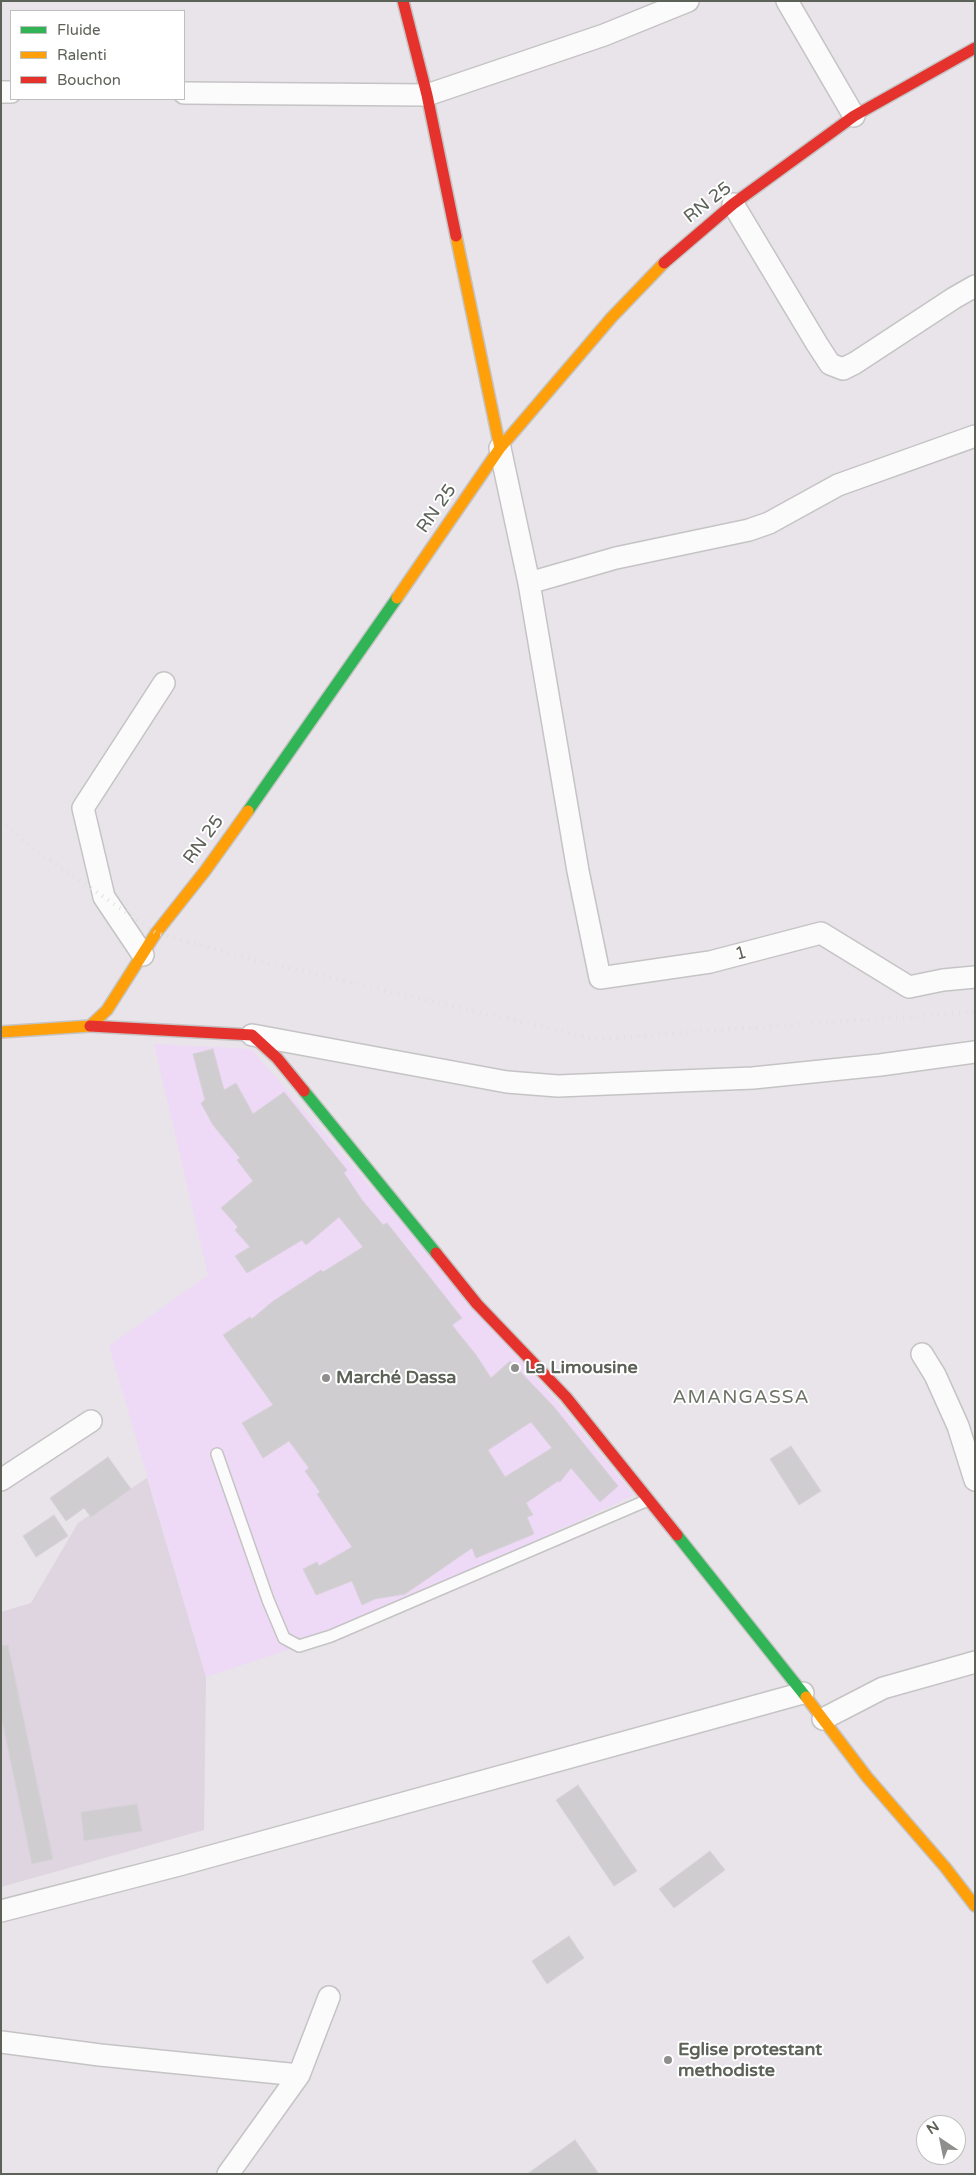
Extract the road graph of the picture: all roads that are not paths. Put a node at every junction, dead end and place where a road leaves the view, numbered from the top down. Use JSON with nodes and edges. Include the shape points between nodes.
{"nodes":[{"id":1,"x":403,"y":1,"type":"edge"},
{"id":2,"x":688,"y":1,"type":"edge"},
{"id":3,"x":787,"y":1,"type":"edge"},
{"id":4,"x":975,"y":48,"type":"edge"},
{"id":5,"x":185,"y":93,"type":"edge"},
{"id":6,"x":426,"y":95,"type":"junction"},
{"id":7,"x":854,"y":116,"type":"junction"},
{"id":8,"x":732,"y":204,"type":"junction"},
{"id":9,"x":975,"y":286,"type":"edge"},
{"id":10,"x":975,"y":436,"type":"edge"},
{"id":11,"x":500,"y":448,"type":"junction"},
{"id":12,"x":529,"y":583,"type":"junction"},
{"id":13,"x":164,"y":684,"type":"dead end"},
{"id":14,"x":143,"y":954,"type":"junction"},
{"id":15,"x":975,"y":977,"type":"edge"},
{"id":16,"x":90,"y":1026,"type":"junction"},
{"id":17,"x":1,"y":1032,"type":"edge"},
{"id":18,"x":252,"y":1036,"type":"junction"},
{"id":19,"x":975,"y":1052,"type":"edge"},
{"id":20,"x":922,"y":1354,"type":"dead end"},
{"id":21,"x":91,"y":1421,"type":"dead end"},
{"id":22,"x":217,"y":1454,"type":"dead end"},
{"id":23,"x":1,"y":1480,"type":"edge"},
{"id":24,"x":975,"y":1480,"type":"edge"},
{"id":25,"x":649,"y":1500,"type":"junction"},
{"id":26,"x":975,"y":1662,"type":"edge"},
{"id":27,"x":803,"y":1693,"type":"junction"},
{"id":28,"x":823,"y":1719,"type":"junction"},
{"id":29,"x":975,"y":1906,"type":"edge"},
{"id":30,"x":1,"y":1911,"type":"edge"},
{"id":31,"x":329,"y":1997,"type":"dead end"},
{"id":32,"x":1,"y":2042,"type":"edge"},
{"id":33,"x":299,"y":2075,"type":"junction"},
{"id":34,"x":228,"y":2174,"type":"edge"}],
"edges":[{"from":1,"to":6,"type":"main road"},
{"from":2,"to":6,"type":"street","via":[[604,36]]},
{"from":3,"to":7,"type":"street"},
{"from":4,"to":7,"type":"main road","name":"RN 25","number":"RN 25"},
{"from":5,"to":6,"type":"street"},
{"from":6,"to":11,"type":"main road"},
{"from":7,"to":8,"type":"main road","name":"RN 25","number":"RN 25"},
{"from":8,"to":9,"type":"street","via":[[830,364],[843,369]]},
{"from":8,"to":11,"type":"main road","name":"RN 25","number":"RN 25","via":[[651,275]]},
{"from":10,"to":12,"type":"street","via":[[838,485],[769,523],[749,530],[616,558]]},
{"from":11,"to":12,"type":"street"},
{"from":11,"to":14,"type":"main road","name":"RN 25","number":"RN 25","via":[[205,871]]},
{"from":12,"to":15,"type":"street","name":"1","via":[[578,871],[600,978],[710,962],[821,933],[910,987]]},
{"from":13,"to":14,"type":"street","via":[[83,808],[104,897]]},
{"from":14,"to":16,"type":"main road","name":"RN 25","number":"RN 25","via":[[107,1010]]},
{"from":16,"to":17,"type":"main road"},
{"from":16,"to":18,"type":"main road"},
{"from":18,"to":19,"type":"street","via":[[507,1082],[558,1086],[753,1078]]},
{"from":18,"to":25,"type":"main road","via":[[276,1058],[477,1304],[566,1397]]},
{"from":20,"to":24,"type":"street","via":[[950,1409]]},
{"from":21,"to":23,"type":"street"},
{"from":22,"to":25,"type":"lane","via":[[284,1638],[298,1646],[331,1636]]},
{"from":25,"to":27,"type":"main road"},
{"from":26,"to":28,"type":"street","via":[[884,1688]]},
{"from":27,"to":28,"type":"main road"},
{"from":27,"to":30,"type":"street"},
{"from":28,"to":29,"type":"main road"},
{"from":31,"to":33,"type":"street"},
{"from":32,"to":33,"type":"street"},
{"from":33,"to":34,"type":"street"}]}
